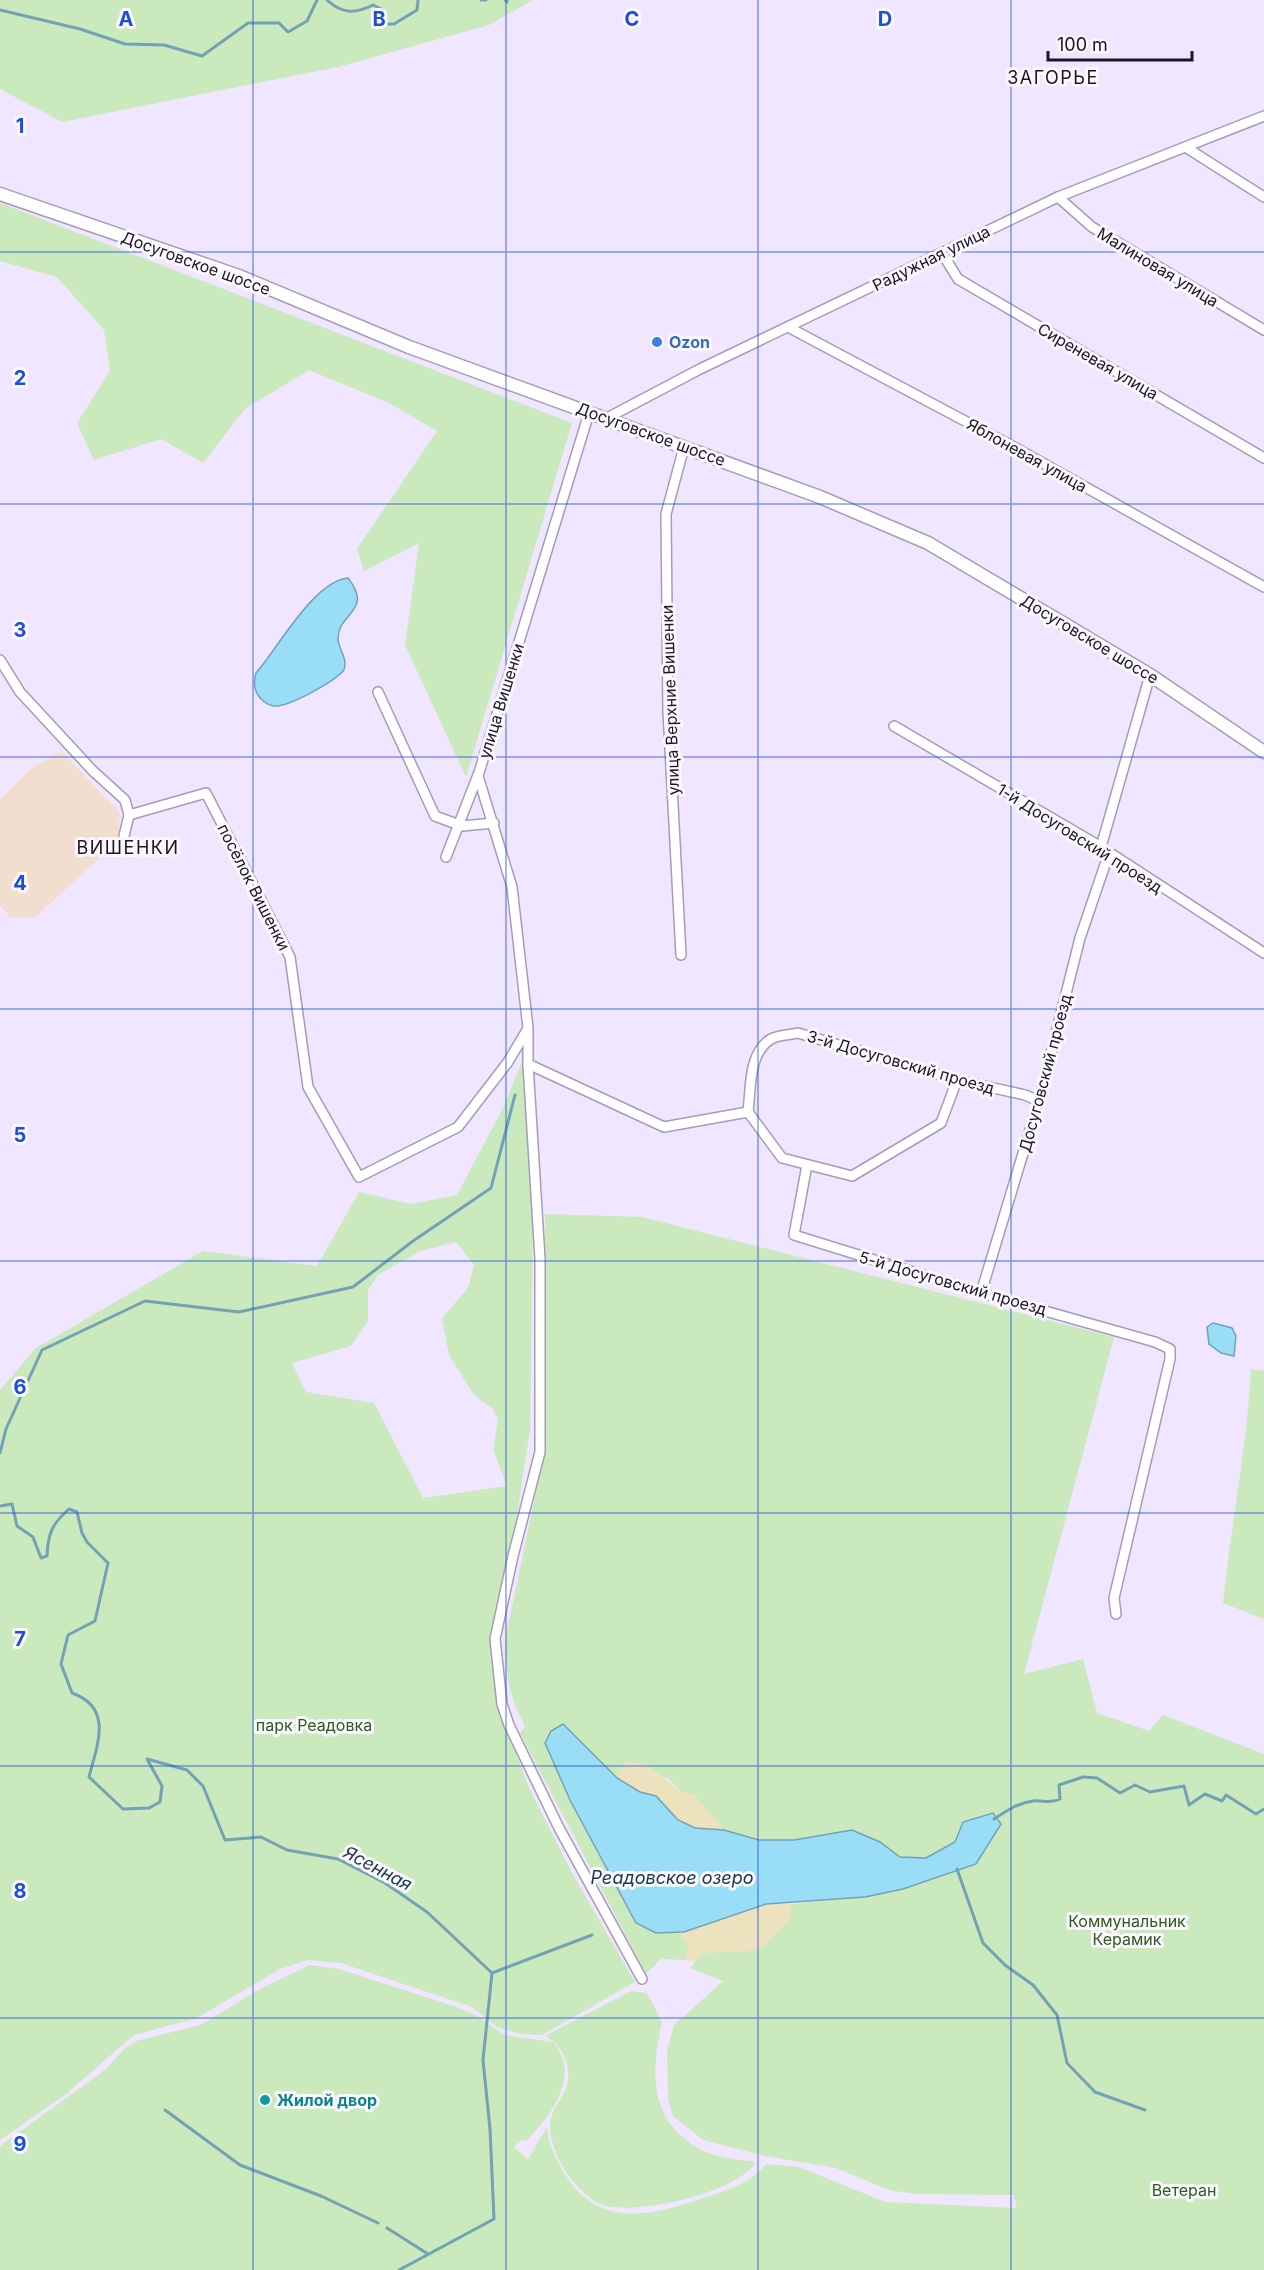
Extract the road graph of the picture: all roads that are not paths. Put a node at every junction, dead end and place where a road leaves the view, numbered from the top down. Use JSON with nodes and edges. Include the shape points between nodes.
{"nodes":[{"id":1,"x":1264,"y":116,"type":"edge"},
{"id":2,"x":1187,"y":148,"type":"junction"},
{"id":3,"x":0,"y":194,"type":"edge"},
{"id":4,"x":1058,"y":197,"type":"junction"},
{"id":5,"x":1264,"y":197,"type":"edge"},
{"id":6,"x":942,"y":253,"type":"junction"},
{"id":7,"x":788,"y":327,"type":"junction"},
{"id":8,"x":1264,"y":330,"type":"edge"},
{"id":9,"x":589,"y":413,"type":"junction"},
{"id":10,"x":607,"y":418,"type":"junction"},
{"id":11,"x":684,"y":447,"type":"junction"},
{"id":12,"x":1264,"y":458,"type":"edge"},
{"id":13,"x":1264,"y":587,"type":"edge"},
{"id":14,"x":0,"y":660,"type":"edge"},
{"id":15,"x":1150,"y":675,"type":"junction"},
{"id":16,"x":378,"y":692,"type":"dead end"},
{"id":17,"x":894,"y":726,"type":"dead end"},
{"id":18,"x":1264,"y":752,"type":"edge"},
{"id":19,"x":478,"y":775,"type":"junction"},
{"id":20,"x":129,"y":815,"type":"junction"},
{"id":21,"x":494,"y":823,"type":"junction"},
{"id":22,"x":459,"y":825,"type":"junction"},
{"id":23,"x":124,"y":836,"type":"dead end"},
{"id":24,"x":1101,"y":847,"type":"junction"},
{"id":25,"x":1109,"y":853,"type":"junction"},
{"id":26,"x":446,"y":857,"type":"dead end"},
{"id":27,"x":1264,"y":953,"type":"edge"},
{"id":28,"x":681,"y":955,"type":"dead end"},
{"id":29,"x":528,"y":1028,"type":"junction"},
{"id":30,"x":528,"y":1064,"type":"junction"},
{"id":31,"x":957,"y":1080,"type":"junction"},
{"id":32,"x":1039,"y":1101,"type":"junction"},
{"id":33,"x":748,"y":1112,"type":"junction"},
{"id":34,"x":807,"y":1164,"type":"junction"},
{"id":35,"x":981,"y":1293,"type":"junction"},
{"id":36,"x":1116,"y":1614,"type":"dead end"},
{"id":37,"x":642,"y":1979,"type":"dead end"}],
"edges":[{"from":1,"to":2,"type":"street","name":"Радужная улица"},
{"from":2,"to":4,"type":"street","name":"Радужная улица"},
{"from":2,"to":5,"type":"street"},
{"from":3,"to":9,"type":"main road","name":"Досуговское шоссе","via":[[239,276],[409,347]]},
{"from":4,"to":6,"type":"street","name":"Радужная улица"},
{"from":4,"to":8,"type":"street","name":"Малиновая улица","via":[[1092,227]]},
{"from":6,"to":7,"type":"street","name":"Радужная улица"},
{"from":6,"to":12,"type":"street","name":"Сиреневая улица","via":[[958,279]]},
{"from":7,"to":10,"type":"street","name":"Радужная улица"},
{"from":7,"to":13,"type":"street","name":"Яблоневая улица"},
{"from":9,"to":10,"type":"main road","name":"Досуговское шоссе"},
{"from":9,"to":19,"type":"street","name":"улица Вишенки"},
{"from":10,"to":11,"type":"main road","name":"Досуговское шоссе"},
{"from":11,"to":15,"type":"main road","name":"Досуговское шоссе","via":[[820,497],[928,543]]},
{"from":11,"to":28,"type":"street","name":"улица Верхние Вишенки","via":[[666,514],[668,711]]},
{"from":14,"to":20,"type":"street","via":[[20,692],[125,800]]},
{"from":15,"to":18,"type":"main road","name":"Досуговское шоссе"},
{"from":15,"to":24,"type":"street"},
{"from":16,"to":22,"type":"street","via":[[435,816]]},
{"from":17,"to":24,"type":"street","name":"1-й Досуговский проезд"},
{"from":19,"to":21,"type":"street","name":"улица Вишенки"},
{"from":19,"to":22,"type":"street"},
{"from":20,"to":23,"type":"street"},
{"from":20,"to":29,"type":"street","name":"посёлок Вишенки","via":[[206,793],[290,957],[308,1087],[359,1177],[458,1127],[508,1062]]},
{"from":21,"to":22,"type":"street"},
{"from":21,"to":29,"type":"street","name":"улица Вишенки","via":[[512,887]]},
{"from":22,"to":26,"type":"street"},
{"from":24,"to":25,"type":"street","name":"1-й Досуговский проезд"},
{"from":25,"to":27,"type":"street","name":"1-й Досуговский проезд"},
{"from":25,"to":32,"type":"street","name":"Досуговский проезд","via":[[1080,938]]},
{"from":29,"to":30,"type":"street","name":"улица Вишенки"},
{"from":30,"to":33,"type":"street","via":[[663,1127]]},
{"from":30,"to":37,"type":"street","name":"улица Вишенки","via":[[540,1259],[540,1452],[495,1639],[502,1704],[559,1828]]},
{"from":31,"to":32,"type":"street","name":"3-й Досуговский проезд"},
{"from":31,"to":33,"type":"street","name":"3-й Досуговский проезд","via":[[798,1033],[772,1038],[759,1049]]},
{"from":31,"to":34,"type":"street","via":[[941,1123],[852,1176]]},
{"from":32,"to":35,"type":"street","name":"Досуговский проезд"},
{"from":33,"to":34,"type":"street","via":[[782,1158]]},
{"from":34,"to":35,"type":"street","name":"5-й Досуговский проезд","via":[[794,1235]]},
{"from":35,"to":36,"type":"street","name":"5-й Досуговский проезд","via":[[1170,1349],[1114,1598]]}]}
